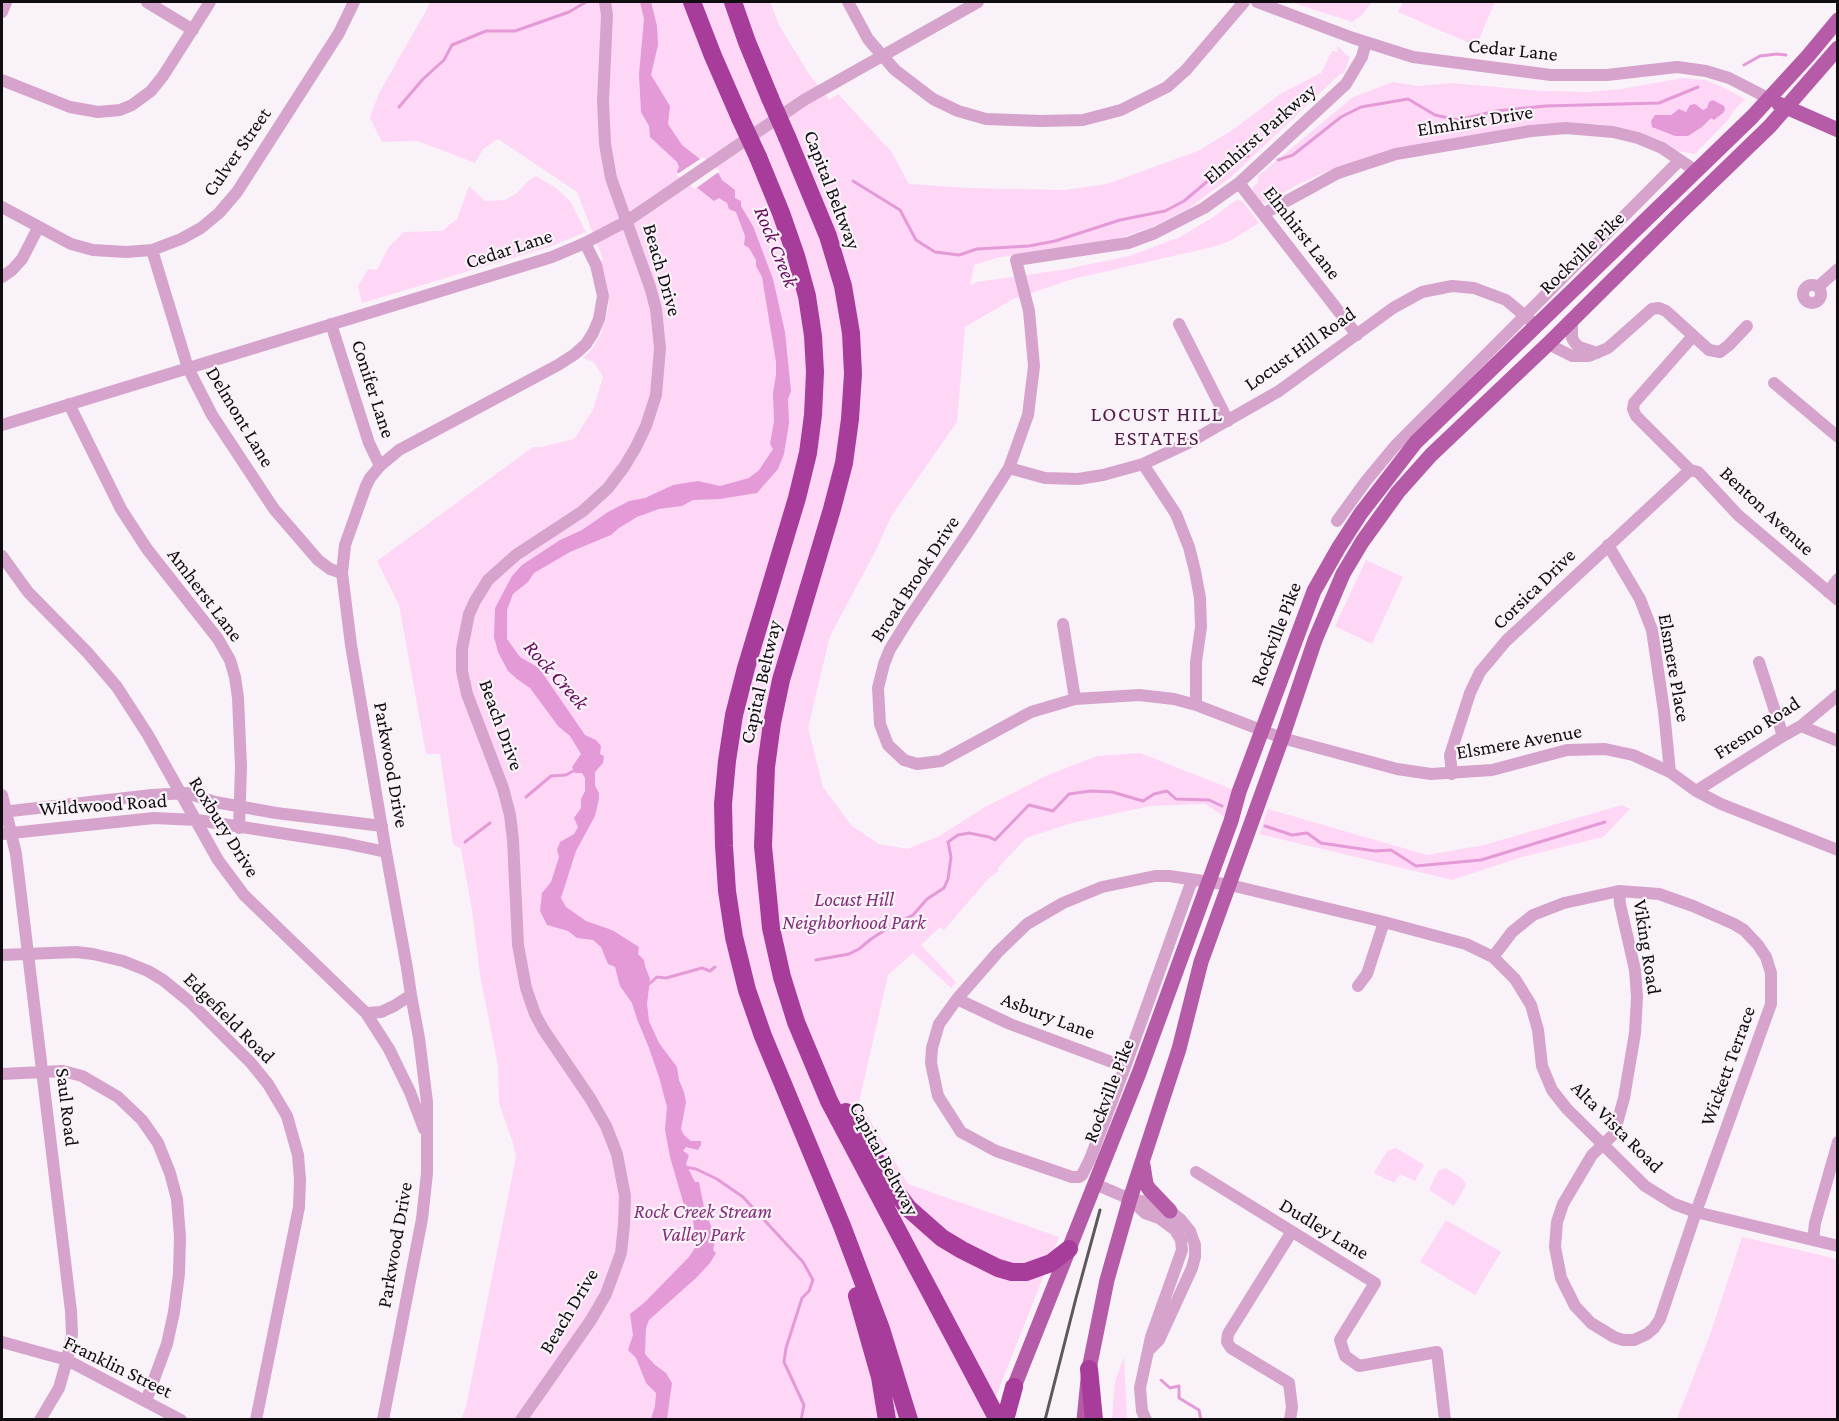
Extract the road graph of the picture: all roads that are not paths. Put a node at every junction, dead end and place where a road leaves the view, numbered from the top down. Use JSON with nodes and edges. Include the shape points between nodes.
{"nodes":[{"id":1,"x":6,"y":2,"type":"edge"},
{"id":2,"x":147,"y":2,"type":"edge"},
{"id":3,"x":210,"y":2,"type":"edge"},
{"id":4,"x":354,"y":2,"type":"edge"},
{"id":5,"x":605,"y":2,"type":"edge"},
{"id":6,"x":692,"y":2,"type":"edge"},
{"id":7,"x":733,"y":2,"type":"edge"},
{"id":8,"x":848,"y":2,"type":"edge"},
{"id":9,"x":978,"y":2,"type":"edge"},
{"id":10,"x":1244,"y":2,"type":"edge"},
{"id":11,"x":1257,"y":2,"type":"edge"},
{"id":12,"x":2,"y":12,"type":"edge"},
{"id":13,"x":1838,"y":20,"type":"edge"},
{"id":14,"x":192,"y":30,"type":"junction"},
{"id":15,"x":1366,"y":42,"type":"junction"},
{"id":16,"x":1838,"y":48,"type":"edge"},
{"id":17,"x":882,"y":55,"type":"junction"},
{"id":18,"x":2,"y":80,"type":"edge"},
{"id":19,"x":1768,"y":98,"type":"junction"},
{"id":20,"x":1787,"y":107,"type":"junction"},
{"id":21,"x":1838,"y":130,"type":"edge"},
{"id":22,"x":1679,"y":161,"type":"junction"},
{"id":23,"x":1696,"y":171,"type":"junction"},
{"id":24,"x":1239,"y":183,"type":"junction"},
{"id":25,"x":2,"y":207,"type":"edge"},
{"id":26,"x":1263,"y":214,"type":"junction"},
{"id":27,"x":627,"y":221,"type":"junction"},
{"id":28,"x":38,"y":228,"type":"junction"},
{"id":29,"x":585,"y":243,"type":"junction"},
{"id":30,"x":152,"y":250,"type":"junction"},
{"id":31,"x":1016,"y":260,"type":"joint"},
{"id":32,"x":1838,"y":269,"type":"edge"},
{"id":33,"x":2,"y":277,"type":"edge"},
{"id":34,"x":1818,"y":287,"type":"dead end"},
{"id":35,"x":1525,"y":315,"type":"junction"},
{"id":36,"x":1572,"y":320,"type":"junction"},
{"id":37,"x":331,"y":324,"type":"junction"},
{"id":38,"x":1179,"y":324,"type":"dead end"},
{"id":39,"x":1537,"y":326,"type":"junction"},
{"id":40,"x":1747,"y":326,"type":"dead end"},
{"id":41,"x":1357,"y":335,"type":"junction"},
{"id":42,"x":1693,"y":336,"type":"junction"},
{"id":43,"x":1548,"y":344,"type":"junction"},
{"id":44,"x":1597,"y":353,"type":"junction"},
{"id":45,"x":188,"y":368,"type":"junction"},
{"id":46,"x":1508,"y":382,"type":"junction"},
{"id":47,"x":1774,"y":383,"type":"dead end"},
{"id":48,"x":69,"y":404,"type":"junction"},
{"id":49,"x":1228,"y":421,"type":"junction"},
{"id":50,"x":2,"y":425,"type":"edge"},
{"id":51,"x":1838,"y":438,"type":"edge"},
{"id":52,"x":1143,"y":464,"type":"junction"},
{"id":53,"x":380,"y":466,"type":"junction"},
{"id":54,"x":1010,"y":468,"type":"junction"},
{"id":55,"x":1694,"y":471,"type":"junction"},
{"id":56,"x":1337,"y":521,"type":"dead end"},
{"id":57,"x":1608,"y":545,"type":"junction"},
{"id":58,"x":3,"y":563,"type":"edge"},
{"id":59,"x":342,"y":573,"type":"junction"},
{"id":60,"x":1838,"y":579,"type":"edge"},
{"id":61,"x":1833,"y":596,"type":"edge"},
{"id":62,"x":1063,"y":624,"type":"dead end"},
{"id":63,"x":1759,"y":662,"type":"dead end"},
{"id":64,"x":1838,"y":695,"type":"edge"},
{"id":65,"x":1075,"y":699,"type":"junction"},
{"id":66,"x":1196,"y":705,"type":"junction"},
{"id":67,"x":1801,"y":726,"type":"junction"},
{"id":68,"x":1262,"y":731,"type":"junction"},
{"id":69,"x":1783,"y":736,"type":"junction"},
{"id":70,"x":1282,"y":738,"type":"junction"},
{"id":71,"x":1838,"y":741,"type":"edge"},
{"id":72,"x":1670,"y":772,"type":"junction"},
{"id":73,"x":1452,"y":774,"type":"junction"},
{"id":74,"x":1696,"y":791,"type":"junction"},
{"id":75,"x":179,"y":792,"type":"junction"},
{"id":76,"x":2,"y":795,"type":"edge"},
{"id":77,"x":240,"y":806,"type":"junction"},
{"id":78,"x":4,"y":811,"type":"edge"},
{"id":79,"x":197,"y":820,"type":"junction"},
{"id":80,"x":382,"y":826,"type":"junction"},
{"id":81,"x":239,"y":828,"type":"junction"},
{"id":82,"x":7,"y":833,"type":"edge"},
{"id":83,"x":1838,"y":850,"type":"edge"},
{"id":84,"x":386,"y":852,"type":"junction"},
{"id":85,"x":1192,"y":880,"type":"junction"},
{"id":86,"x":1208,"y":883,"type":"junction"},
{"id":87,"x":1230,"y":885,"type":"junction"},
{"id":88,"x":1619,"y":891,"type":"junction"},
{"id":89,"x":1384,"y":922,"type":"junction"},
{"id":90,"x":2,"y":955,"type":"edge"},
{"id":91,"x":29,"y":955,"type":"junction"},
{"id":92,"x":1493,"y":957,"type":"junction"},
{"id":93,"x":782,"y":977,"type":"junction"},
{"id":94,"x":1358,"y":986,"type":"dead end"},
{"id":95,"x":411,"y":995,"type":"junction"},
{"id":96,"x":957,"y":999,"type":"junction"},
{"id":97,"x":366,"y":1013,"type":"junction"},
{"id":98,"x":1125,"y":1067,"type":"junction"},
{"id":99,"x":43,"y":1071,"type":"junction"},
{"id":100,"x":2,"y":1074,"type":"edge"},
{"id":101,"x":797,"y":1118,"type":"junction"},
{"id":102,"x":426,"y":1137,"type":"junction"},
{"id":103,"x":1838,"y":1142,"type":"edge"},
{"id":104,"x":1602,"y":1145,"type":"junction"},
{"id":105,"x":1143,"y":1162,"type":"junction"},
{"id":106,"x":1196,"y":1172,"type":"dead end"},
{"id":107,"x":1089,"y":1180,"type":"junction"},
{"id":108,"x":1130,"y":1199,"type":"junction"},
{"id":109,"x":1170,"y":1211,"type":"junction"},
{"id":110,"x":1696,"y":1212,"type":"junction"},
{"id":111,"x":1291,"y":1233,"type":"junction"},
{"id":112,"x":1813,"y":1240,"type":"junction"},
{"id":113,"x":1838,"y":1246,"type":"edge"},
{"id":114,"x":1069,"y":1249,"type":"junction"},
{"id":115,"x":945,"y":1321,"type":"junction"},
{"id":116,"x":2,"y":1342,"type":"edge"},
{"id":117,"x":1150,"y":1349,"type":"junction"},
{"id":118,"x":67,"y":1360,"type":"junction"},
{"id":119,"x":1089,"y":1369,"type":"junction"},
{"id":120,"x":1014,"y":1387,"type":"joint"},
{"id":121,"x":146,"y":1401,"type":"junction"},
{"id":122,"x":40,"y":1419,"type":"edge"},
{"id":123,"x":181,"y":1419,"type":"edge"},
{"id":124,"x":256,"y":1419,"type":"edge"},
{"id":125,"x":383,"y":1419,"type":"edge"},
{"id":126,"x":521,"y":1419,"type":"edge"},
{"id":127,"x":887,"y":1419,"type":"edge"},
{"id":128,"x":909,"y":1419,"type":"edge"},
{"id":129,"x":984,"y":1419,"type":"edge"},
{"id":130,"x":1001,"y":1419,"type":"edge"},
{"id":131,"x":1084,"y":1419,"type":"edge"},
{"id":132,"x":1094,"y":1419,"type":"edge"},
{"id":133,"x":1146,"y":1419,"type":"edge"},
{"id":134,"x":1290,"y":1419,"type":"edge"},
{"id":135,"x":1445,"y":1419,"type":"edge"}],
"edges":[{"from":1,"to":12,"type":"street"},
{"from":2,"to":14,"type":"street"},
{"from":3,"to":14,"type":"street"},
{"from":4,"to":30,"type":"street","name":"Culver Street","via":[[339,33],[237,192],[201,228]]},
{"from":5,"to":27,"type":"street","name":"Beach Drive","via":[[605,144],[611,178]]},
{"from":6,"to":101,"type":"highway","name":"Capital Beltway","bridge":true,"via":[[792,245],[807,296],[813,336],[815,372],[808,453],[734,715],[723,804],[727,891],[734,937],[763,1036]]},
{"from":7,"to":93,"type":"highway","name":"Capital Beltway","bridge":true,"via":[[825,226],[843,286],[851,333],[853,374],[844,463],[781,680],[766,767],[766,890]]},
{"from":8,"to":17,"type":"street","via":[[868,39]]},
{"from":9,"to":17,"type":"street","name":"Cedar Lane"},
{"from":10,"to":17,"type":"street","via":[[1167,87],[1121,110],[1083,120],[986,119],[958,111],[933,99]]},
{"from":11,"to":15,"type":"street","name":"Cedar Lane"},
{"from":13,"to":19,"type":"main road","name":"Rockville Pike"},
{"from":14,"to":18,"type":"street","via":[[151,91],[120,110],[98,112],[70,107]]},
{"from":15,"to":19,"type":"street","name":"Cedar Lane","via":[[1413,57],[1551,75],[1607,75],[1677,67],[1706,70]]},
{"from":15,"to":24,"type":"street","name":"Elmhirst Parkway","via":[[1346,84]]},
{"from":16,"to":20,"type":"main road","name":"Rockville Pike"},
{"from":17,"to":27,"type":"street","name":"Cedar Lane","via":[[804,100]]},
{"from":19,"to":20,"type":"main road"},
{"from":19,"to":23,"type":"main road","name":"Rockville Pike"},
{"from":20,"to":21,"type":"main road"},
{"from":20,"to":36,"type":"main road","name":"Rockville Pike"},
{"from":22,"to":23,"type":"street","name":"Elmhirst Drive"},
{"from":22,"to":26,"type":"street","name":"Elmhirst Drive","via":[[1662,148],[1614,132],[1566,128],[1531,131],[1396,153],[1338,173]]},
{"from":22,"to":35,"type":"street","name":"Rockville Pike"},
{"from":23,"to":39,"type":"main road","name":"Rockville Pike"},
{"from":24,"to":26,"type":"street","name":"Elmhirst Lane"},
{"from":24,"to":31,"type":"street","name":"Elmhirst Parkway","via":[[1204,208],[1128,243]]},
{"from":25,"to":28,"type":"street","name":"Culver Street"},
{"from":26,"to":41,"type":"street","name":"Elmhirst Lane"},
{"from":27,"to":29,"type":"street","name":"Cedar Lane"},
{"from":27,"to":126,"type":"street","name":"Beach Drive","via":[[650,287],[659,335],[658,383],[646,426],[624,468],[608,488],[575,517],[506,562],[488,580],[469,614],[462,649],[467,693],[510,815],[518,945],[526,987],[543,1029],[606,1126],[617,1154],[625,1196],[621,1253],[606,1294]]},
{"from":28,"to":30,"type":"street","name":"Culver Street","via":[[93,250]]},
{"from":28,"to":33,"type":"street","via":[[22,259]]},
{"from":29,"to":37,"type":"street","name":"Cedar Lane","via":[[552,257]]},
{"from":29,"to":53,"type":"street","name":"Parkwood Drive","via":[[596,265],[603,296],[599,319],[586,344],[558,365],[399,450]]},
{"from":30,"to":45,"type":"street","name":"Delmont Lane"},
{"from":31,"to":54,"type":"street","name":"Broad Brook Drive","via":[[1029,311],[1034,366],[1028,415]]},
{"from":32,"to":34,"type":"street"},
{"from":35,"to":39,"type":"street","name":"Locust Hill Road"},
{"from":35,"to":41,"type":"street","name":"Locust Hill Road","via":[[1506,300],[1474,288],[1452,286],[1422,292]]},
{"from":35,"to":56,"type":"street","name":"Rockville Pike","via":[[1395,446]]},
{"from":36,"to":39,"type":"main road"},
{"from":36,"to":43,"type":"main road","name":"Rockville Pike"},
{"from":36,"to":44,"type":"street","via":[[1575,343]]},
{"from":37,"to":45,"type":"street","name":"Cedar Lane"},
{"from":37,"to":53,"type":"street","name":"Conifer Lane"},
{"from":38,"to":49,"type":"street"},
{"from":39,"to":46,"type":"main road","via":[[1536,343],[1513,368]]},
{"from":39,"to":68,"type":"main road","name":"Rockville Pike","via":[[1416,442],[1361,513],[1314,591]]},
{"from":40,"to":42,"type":"street","via":[[1720,352],[1709,350]]},
{"from":41,"to":49,"type":"street","name":"Locust Hill Road","via":[[1279,391]]},
{"from":42,"to":44,"type":"street","via":[[1666,311],[1652,309]]},
{"from":42,"to":55,"type":"street","name":"Benton Avenue","via":[[1634,403],[1633,409]]},
{"from":43,"to":44,"type":"street","via":[[1572,356]]},
{"from":43,"to":46,"type":"main road","name":"Rockville Pike"},
{"from":45,"to":48,"type":"street","name":"Cedar Lane"},
{"from":45,"to":59,"type":"street","name":"Delmont Lane","via":[[212,415],[274,509],[318,560]]},
{"from":46,"to":70,"type":"main road","name":"Rockville Pike","via":[[1431,455],[1362,542],[1343,574],[1315,640]]},
{"from":47,"to":51,"type":"street"},
{"from":48,"to":50,"type":"street","name":"Cedar Lane"},
{"from":48,"to":77,"type":"street","name":"Amherst Lane","via":[[120,509],[230,660],[238,698]]},
{"from":49,"to":52,"type":"street","name":"Locust Hill Road"},
{"from":52,"to":54,"type":"street","name":"Locust Hill Road","via":[[1078,479],[1045,478]]},
{"from":52,"to":66,"type":"street","via":[[1176,514],[1195,571],[1201,627]]},
{"from":53,"to":59,"type":"street","name":"Parkwood Drive","via":[[366,486],[351,528]]},
{"from":54,"to":65,"type":"street","name":"Broad Brook Drive","via":[[890,649],[878,688],[880,724],[888,745],[904,760],[917,764],[940,761],[1031,712]]},
{"from":55,"to":57,"type":"street","name":"Corsica Drive"},
{"from":55,"to":61,"type":"street","name":"Benton Avenue","via":[[1738,515]]},
{"from":57,"to":72,"type":"street","name":"Elsmere Place","via":[[1640,599],[1652,630]]},
{"from":57,"to":73,"type":"street","name":"Corsica Drive","via":[[1506,641],[1480,672],[1450,755]]},
{"from":58,"to":75,"type":"street","name":"Roxbury Drive","via":[[117,687]]},
{"from":59,"to":80,"type":"street","name":"Parkwood Drive"},
{"from":60,"to":61,"type":"street"},
{"from":62,"to":65,"type":"street"},
{"from":63,"to":69,"type":"street"},
{"from":64,"to":67,"type":"street","name":"Fresno Road"},
{"from":65,"to":66,"type":"street","name":"Broad Brook Drive","via":[[1139,695]]},
{"from":66,"to":68,"type":"street","name":"Elsmere Avenue"},
{"from":67,"to":69,"type":"street","name":"Fresno Road"},
{"from":67,"to":71,"type":"street"},
{"from":68,"to":70,"type":"street","name":"Elsmere Avenue"},
{"from":68,"to":86,"type":"main road","name":"Rockville Pike"},
{"from":69,"to":74,"type":"street","name":"Fresno Road"},
{"from":70,"to":73,"type":"street","name":"Elsmere Avenue","via":[[1397,769]]},
{"from":70,"to":87,"type":"main road","name":"Rockville Pike"},
{"from":72,"to":73,"type":"street","name":"Elsmere Avenue","via":[[1633,755],[1581,749],[1492,770]]},
{"from":72,"to":74,"type":"street","name":"Elsmere Avenue"},
{"from":74,"to":83,"type":"street","name":"Elsmere Avenue"},
{"from":75,"to":77,"type":"street","name":"Wildwood Road"},
{"from":75,"to":78,"type":"street","name":"Wildwood Road"},
{"from":75,"to":79,"type":"street","name":"Roxbury Drive"},
{"from":76,"to":78,"type":"street","name":"Saul Road"},
{"from":77,"to":80,"type":"street","name":"Wildwood Road"},
{"from":77,"to":81,"type":"street","name":"Amherst Lane"},
{"from":78,"to":82,"type":"street","name":"Saul Road"},
{"from":79,"to":81,"type":"street","name":"Wildwood Road"},
{"from":79,"to":82,"type":"street","name":"Wildwood Road","via":[[153,818]]},
{"from":79,"to":97,"type":"street","name":"Roxbury Drive","via":[[218,860],[244,895]]},
{"from":80,"to":84,"type":"street","name":"Parkwood Drive"},
{"from":81,"to":84,"type":"street","name":"Wildwood Road"},
{"from":82,"to":91,"type":"street","name":"Saul Road"},
{"from":84,"to":95,"type":"street","name":"Parkwood Drive"},
{"from":85,"to":86,"type":"street","name":"Alta Vista Road"},
{"from":85,"to":96,"type":"street","name":"Alta Vista Road","via":[[1155,876],[1102,887],[1063,903],[1027,924]]},
{"from":85,"to":98,"type":"street","name":"Rockville Pike"},
{"from":86,"to":87,"type":"street","name":"Alta Vista Road"},
{"from":86,"to":107,"type":"main road","name":"Rockville Pike","via":[[1139,1073]]},
{"from":87,"to":89,"type":"street","name":"Alta Vista Road"},
{"from":87,"to":105,"type":"main road","name":"Rockville Pike","via":[[1201,962],[1179,1049]]},
{"from":88,"to":92,"type":"street","name":"Wickett Terrace","via":[[1564,903],[1533,915],[1512,932]]},
{"from":88,"to":104,"type":"street","name":"Viking Road","via":[[1635,970],[1635,1033],[1614,1134]]},
{"from":88,"to":110,"type":"street","name":"Wickett Terrace","via":[[1659,894],[1734,924],[1758,945],[1771,974],[1771,1004]]},
{"from":89,"to":92,"type":"street","name":"Alta Vista Road","via":[[1466,944]]},
{"from":89,"to":94,"type":"street","via":[[1367,974]]},
{"from":90,"to":91,"type":"street","name":"Edgefield Road"},
{"from":91,"to":99,"type":"street","name":"Saul Road"},
{"from":91,"to":124,"type":"street","name":"Edgefield Road","via":[[93,954],[123,961],[163,980],[251,1062],[287,1116],[298,1155],[298,1207]]},
{"from":92,"to":104,"type":"street","name":"Alta Vista Road","via":[[1515,979],[1531,1005],[1542,1066],[1552,1090]]},
{"from":93,"to":114,"type":"highway","via":[[837,1096],[893,1188],[923,1223],[980,1261],[1012,1272],[1040,1269]]},
{"from":93,"to":115,"type":"highway","name":"Capital Beltway","via":[[829,1101]]},
{"from":95,"to":97,"type":"street","via":[[381,1012]]},
{"from":95,"to":102,"type":"street","name":"Parkwood Drive","via":[[427,1102]]},
{"from":96,"to":98,"type":"street","name":"Asbury Lane","via":[[1010,1024]]},
{"from":96,"to":107,"type":"street","name":"Alta Vista Road","via":[[939,1024],[931,1063],[938,1096],[961,1132],[996,1151]]},
{"from":97,"to":102,"type":"street","name":"Roxbury Drive","via":[[410,1092]]},
{"from":98,"to":107,"type":"street","name":"Rockville Pike","via":[[1090,1159]]},
{"from":99,"to":100,"type":"street"},
{"from":99,"to":118,"type":"street","name":"Saul Road","via":[[71,1311]]},
{"from":99,"to":121,"type":"street","via":[[82,1076],[118,1097],[142,1120],[158,1143],[170,1173],[177,1198],[179,1274],[167,1344]]},
{"from":101,"to":127,"type":"highway","via":[[872,1343]]},
{"from":101,"to":128,"type":"highway","name":"Capital Beltway","via":[[881,1329]]},
{"from":102,"to":125,"type":"street","name":"Parkwood Drive","via":[[422,1220]]},
{"from":103,"to":112,"type":"street"},
{"from":104,"to":110,"type":"street","name":"Alta Vista Road","via":[[1645,1186]]},
{"from":104,"to":110,"type":"street","name":"Viking Road","via":[[1563,1204],[1555,1247],[1561,1278],[1575,1306],[1591,1323],[1623,1340],[1634,1340],[1654,1328]]},
{"from":105,"to":108,"type":"main road","name":"Rockville Pike"},
{"from":105,"to":109,"type":"main road","via":[[1146,1184]]},
{"from":106,"to":111,"type":"street","name":"Dudley Lane"},
{"from":107,"to":108,"type":"street","name":"Alta Vista Road"},
{"from":107,"to":114,"type":"main road","name":"Rockville Pike"},
{"from":108,"to":109,"type":"street"},
{"from":108,"to":117,"type":"street","via":[[1145,1213],[1176,1230],[1181,1240],[1182,1250]]},
{"from":108,"to":119,"type":"main road","name":"Rockville Pike","via":[[1107,1280]]},
{"from":109,"to":117,"type":"street","via":[[1190,1231],[1195,1257],[1159,1340]]},
{"from":110,"to":112,"type":"street","name":"Alta Vista Road"},
{"from":111,"to":134,"type":"street","via":[[1228,1334],[1227,1342],[1289,1383]]},
{"from":111,"to":135,"type":"street","name":"Dudley Lane","via":[[1375,1283],[1340,1340],[1345,1356],[1359,1366],[1437,1352]]},
{"from":112,"to":113,"type":"street","name":"Alta Vista Road"},
{"from":114,"to":120,"type":"main road","name":"Rockville Pike"},
{"from":115,"to":129,"type":"highway"},
{"from":115,"to":130,"type":"highway","name":"Capital Beltway"},
{"from":116,"to":118,"type":"street","name":"Franklin Street"},
{"from":117,"to":133,"type":"street","via":[[1140,1388]]},
{"from":118,"to":121,"type":"street","name":"Franklin Street"},
{"from":118,"to":122,"type":"street","name":"Saul Road","via":[[59,1388]]},
{"from":119,"to":131,"type":"main road","name":"Rockville Pike"},
{"from":119,"to":132,"type":"highway"},
{"from":120,"to":130,"type":"highway"},
{"from":121,"to":123,"type":"street","name":"Franklin Street"}]}
